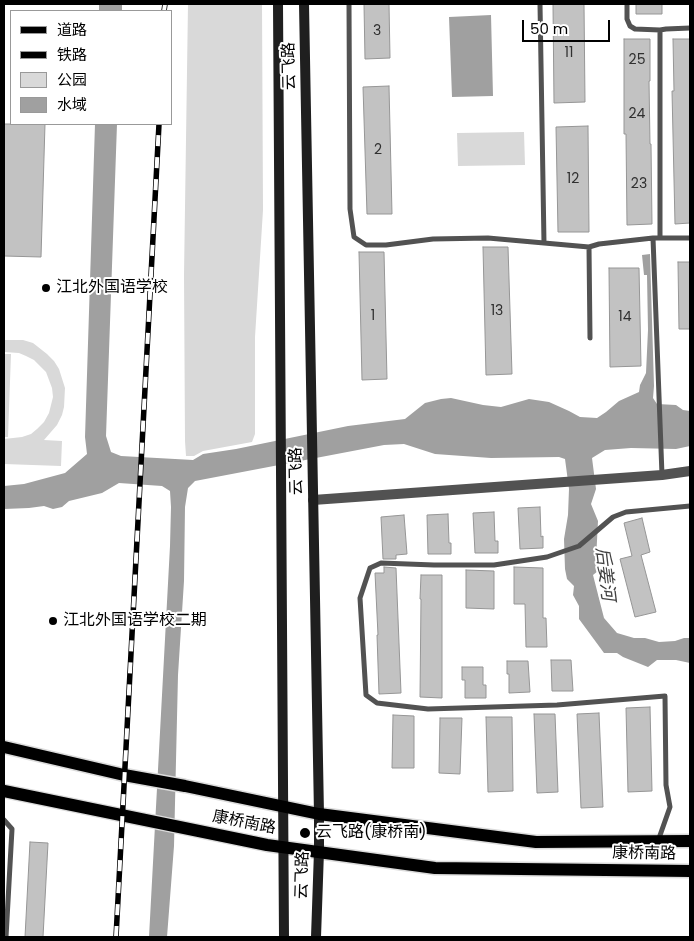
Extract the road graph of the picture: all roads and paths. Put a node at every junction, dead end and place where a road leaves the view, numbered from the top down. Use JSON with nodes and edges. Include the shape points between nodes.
{"nodes":[{"id":1,"x":278,"y":4,"type":"edge"},
{"id":2,"x":304,"y":4,"type":"edge"},
{"id":3,"x":350,"y":4,"type":"edge"},
{"id":4,"x":540,"y":4,"type":"edge"},
{"id":5,"x":627,"y":4,"type":"edge"},
{"id":6,"x":690,"y":28,"type":"edge"},
{"id":7,"x":660,"y":30,"type":"junction"},
{"id":8,"x":653,"y":238,"type":"junction"},
{"id":9,"x":660,"y":238,"type":"junction"},
{"id":10,"x":690,"y":238,"type":"edge"},
{"id":11,"x":544,"y":243,"type":"junction"},
{"id":12,"x":589,"y":247,"type":"junction"},
{"id":13,"x":590,"y":338,"type":"dead end"},
{"id":14,"x":690,"y":471,"type":"edge"},
{"id":15,"x":662,"y":475,"type":"junction"},
{"id":16,"x":313,"y":500,"type":"junction"},
{"id":17,"x":690,"y":506,"type":"edge"},
{"id":18,"x":4,"y":747,"type":"edge"},
{"id":19,"x":4,"y":790,"type":"edge"},
{"id":20,"x":283,"y":807,"type":"junction"},
{"id":21,"x":318,"y":814,"type":"junction"},
{"id":22,"x":4,"y":820,"type":"edge"},
{"id":23,"x":658,"y":841,"type":"junction"},
{"id":24,"x":690,"y":841,"type":"edge"},
{"id":25,"x":284,"y":847,"type":"junction"},
{"id":26,"x":318,"y":851,"type":"junction"},
{"id":27,"x":690,"y":871,"type":"edge"},
{"id":28,"x":6,"y":937,"type":"edge"},
{"id":29,"x":284,"y":937,"type":"edge"},
{"id":30,"x":316,"y":937,"type":"edge"}],
"edges":[{"from":1,"to":20,"type":"main road","name":"云飞路"},
{"from":2,"to":16,"type":"main road","name":"云飞路"},
{"from":3,"to":11,"type":"lane","via":[[350,209],[354,237],[366,245],[488,238]]},
{"from":4,"to":11,"type":"lane"},
{"from":5,"to":7,"type":"lane","via":[[630,26]]},
{"from":6,"to":7,"type":"lane"},
{"from":7,"to":9,"type":"lane"},
{"from":8,"to":9,"type":"lane"},
{"from":8,"to":12,"type":"lane"},
{"from":8,"to":15,"type":"lane"},
{"from":9,"to":10,"type":"lane"},
{"from":11,"to":12,"type":"lane"},
{"from":12,"to":13,"type":"lane"},
{"from":14,"to":15,"type":"street"},
{"from":15,"to":16,"type":"street"},
{"from":16,"to":21,"type":"main road","name":"云飞路"},
{"from":17,"to":23,"type":"lane","via":[[626,512],[613,517],[579,546],[547,557],[494,565],[381,563],[370,568],[360,598],[366,695],[377,703],[428,709],[557,706],[665,696],[666,785],[670,807]]},
{"from":18,"to":20,"type":"main road","name":"康桥南路"},
{"from":19,"to":25,"type":"main road","name":"康桥南路"},
{"from":20,"to":21,"type":"main road","name":"康桥南路"},
{"from":20,"to":25,"type":"main road","name":"云飞路"},
{"from":21,"to":23,"type":"main road","name":"康桥南路","via":[[536,842]]},
{"from":21,"to":26,"type":"main road","name":"云飞路"},
{"from":22,"to":28,"type":"lane","via":[[12,829]]},
{"from":23,"to":24,"type":"main road","name":"康桥南路"},
{"from":25,"to":26,"type":"main road","name":"康桥南路"},
{"from":25,"to":29,"type":"main road","name":"云飞路"},
{"from":26,"to":27,"type":"main road","name":"康桥南路","via":[[435,868]]},
{"from":26,"to":30,"type":"main road","name":"云飞路"}]}
